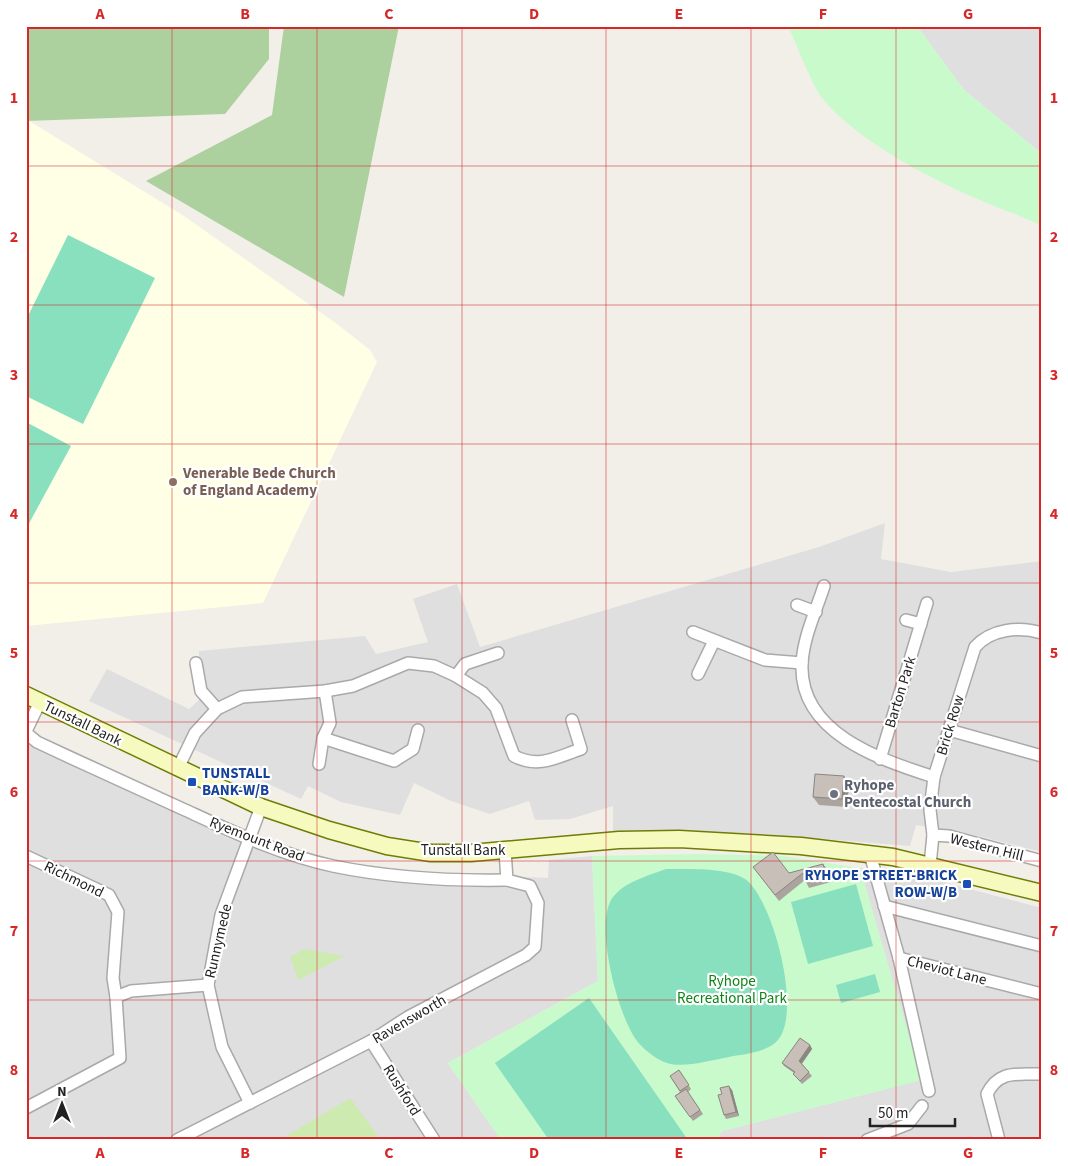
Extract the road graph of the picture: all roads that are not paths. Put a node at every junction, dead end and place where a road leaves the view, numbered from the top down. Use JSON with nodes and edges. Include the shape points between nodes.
{"nodes":[{"id":1,"x":824,"y":586,"type":"dead end"},
{"id":2,"x":927,"y":603,"type":"dead end"},
{"id":3,"x":797,"y":605,"type":"dead end"},
{"id":4,"x":816,"y":612,"type":"junction"},
{"id":5,"x":906,"y":620,"type":"dead end"},
{"id":6,"x":921,"y":624,"type":"junction"},
{"id":7,"x":693,"y":632,"type":"dead end"},
{"id":8,"x":1042,"y":634,"type":"edge"},
{"id":9,"x":714,"y":641,"type":"junction"},
{"id":10,"x":498,"y":653,"type":"dead end"},
{"id":11,"x":196,"y":663,"type":"dead end"},
{"id":12,"x":802,"y":664,"type":"junction"},
{"id":13,"x":698,"y":674,"type":"dead end"},
{"id":14,"x":456,"y":676,"type":"junction"},
{"id":15,"x":325,"y":691,"type":"junction"},
{"id":16,"x":33,"y":699,"type":"edge"},
{"id":17,"x":217,"y":709,"type":"junction"},
{"id":18,"x":572,"y":720,"type":"dead end"},
{"id":19,"x":418,"y":730,"type":"dead end"},
{"id":20,"x":949,"y":730,"type":"junction"},
{"id":21,"x":26,"y":732,"type":"edge"},
{"id":22,"x":323,"y":738,"type":"junction"},
{"id":23,"x":1042,"y":756,"type":"edge"},
{"id":24,"x":880,"y":759,"type":"junction"},
{"id":25,"x":319,"y":764,"type":"dead end"},
{"id":26,"x":178,"y":768,"type":"junction"},
{"id":27,"x":934,"y":778,"type":"junction"},
{"id":28,"x":260,"y":807,"type":"junction"},
{"id":29,"x":933,"y":835,"type":"junction"},
{"id":30,"x":249,"y":839,"type":"junction"},
{"id":31,"x":505,"y":851,"type":"junction"},
{"id":32,"x":870,"y":854,"type":"junction"},
{"id":33,"x":26,"y":856,"type":"edge"},
{"id":34,"x":1042,"y":861,"type":"edge"},
{"id":35,"x":930,"y":865,"type":"junction"},
{"id":36,"x":507,"y":880,"type":"junction"},
{"id":37,"x":1042,"y":893,"type":"edge"},
{"id":38,"x":884,"y":906,"type":"junction"},
{"id":39,"x":1042,"y":946,"type":"edge"},
{"id":40,"x":898,"y":958,"type":"junction"},
{"id":41,"x":208,"y":985,"type":"junction"},
{"id":42,"x":1042,"y":994,"type":"edge"},
{"id":43,"x":116,"y":997,"type":"junction"},
{"id":44,"x":371,"y":1041,"type":"junction"},
{"id":45,"x":1042,"y":1074,"type":"edge"},
{"id":46,"x":929,"y":1091,"type":"dead end"},
{"id":47,"x":250,"y":1103,"type":"junction"},
{"id":48,"x":922,"y":1106,"type":"dead end"},
{"id":49,"x":26,"y":1108,"type":"edge"},
{"id":50,"x":900,"y":1128,"type":"junction"},
{"id":51,"x":177,"y":1140,"type":"edge"},
{"id":52,"x":434,"y":1140,"type":"edge"},
{"id":53,"x":866,"y":1140,"type":"edge"},
{"id":54,"x":903,"y":1140,"type":"edge"},
{"id":55,"x":999,"y":1140,"type":"edge"}],
"edges":[{"from":1,"to":4,"type":"street"},
{"from":2,"to":6,"type":"street","name":"Barton Park"},
{"from":3,"to":4,"type":"street"},
{"from":4,"to":12,"type":"street"},
{"from":5,"to":6,"type":"street"},
{"from":6,"to":24,"type":"street","name":"Barton Park"},
{"from":7,"to":9,"type":"street"},
{"from":8,"to":20,"type":"street","name":"Brick Row","via":[[1019,630],[997,632],[984,637],[975,646]]},
{"from":9,"to":12,"type":"street","via":[[765,660]]},
{"from":9,"to":13,"type":"street"},
{"from":10,"to":14,"type":"street","via":[[465,664]]},
{"from":11,"to":17,"type":"street","via":[[201,690]]},
{"from":12,"to":24,"type":"street","via":[[816,710],[833,730]]},
{"from":14,"to":15,"type":"street","via":[[434,666],[408,662],[353,686]]},
{"from":14,"to":18,"type":"street","via":[[483,693],[496,708],[514,756],[528,763],[542,762],[582,749]]},
{"from":15,"to":17,"type":"street","via":[[242,697]]},
{"from":15,"to":22,"type":"street","via":[[330,723]]},
{"from":16,"to":21,"type":"street"},
{"from":16,"to":26,"type":"main road","name":"Tunstall Bank"},
{"from":17,"to":26,"type":"street","via":[[195,733]]},
{"from":19,"to":22,"type":"street","via":[[413,749],[394,761]]},
{"from":20,"to":23,"type":"street"},
{"from":20,"to":27,"type":"street","name":"Brick Row"},
{"from":21,"to":30,"type":"street","name":"Ryemount Road","via":[[36,742]]},
{"from":22,"to":25,"type":"street"},
{"from":24,"to":27,"type":"street"},
{"from":26,"to":28,"type":"main road","name":"Tunstall Bank"},
{"from":27,"to":29,"type":"street","name":"Brick Row","via":[[930,810]]},
{"from":28,"to":30,"type":"street","name":"Runnymede"},
{"from":28,"to":31,"type":"main road","name":"Tunstall Bank","via":[[387,846],[431,853]]},
{"from":29,"to":34,"type":"street","name":"Western Hill","via":[[949,836]]},
{"from":29,"to":35,"type":"street","name":"Brick Row"},
{"from":30,"to":36,"type":"street","name":"Ryemount Road","via":[[332,866],[387,875],[454,881]]},
{"from":30,"to":41,"type":"street","name":"Runnymede","via":[[221,915]]},
{"from":31,"to":32,"type":"main road","name":"Tunstall Bank","via":[[619,840],[679,839],[801,846]]},
{"from":31,"to":36,"type":"street"},
{"from":32,"to":35,"type":"main road","name":"Tunstall Bank"},
{"from":32,"to":38,"type":"street","name":"Cheviot Lane"},
{"from":33,"to":43,"type":"street","name":"Richmond","via":[[109,895],[118,912],[113,978]]},
{"from":35,"to":37,"type":"main road","name":"Tunstall Bank"},
{"from":36,"to":44,"type":"street","name":"Ravensworth","via":[[530,886],[538,903],[535,947]]},
{"from":38,"to":39,"type":"street"},
{"from":38,"to":40,"type":"street","name":"Cheviot Lane"},
{"from":40,"to":42,"type":"street","name":"Cheviot Lane"},
{"from":40,"to":46,"type":"street"},
{"from":41,"to":43,"type":"street","via":[[131,991]]},
{"from":41,"to":47,"type":"street","name":"Runnymede","via":[[222,1047]]},
{"from":43,"to":49,"type":"street","name":"Richmond","via":[[120,1058]]},
{"from":44,"to":47,"type":"street","name":"Ravensworth"},
{"from":44,"to":52,"type":"street","name":"Rushford"},
{"from":45,"to":55,"type":"street","via":[[1005,1075],[992,1082],[987,1094]]},
{"from":47,"to":51,"type":"street","name":"Ravensworth"},
{"from":48,"to":50,"type":"street","via":[[908,1124]]},
{"from":50,"to":53,"type":"street"},
{"from":50,"to":54,"type":"street"}]}
